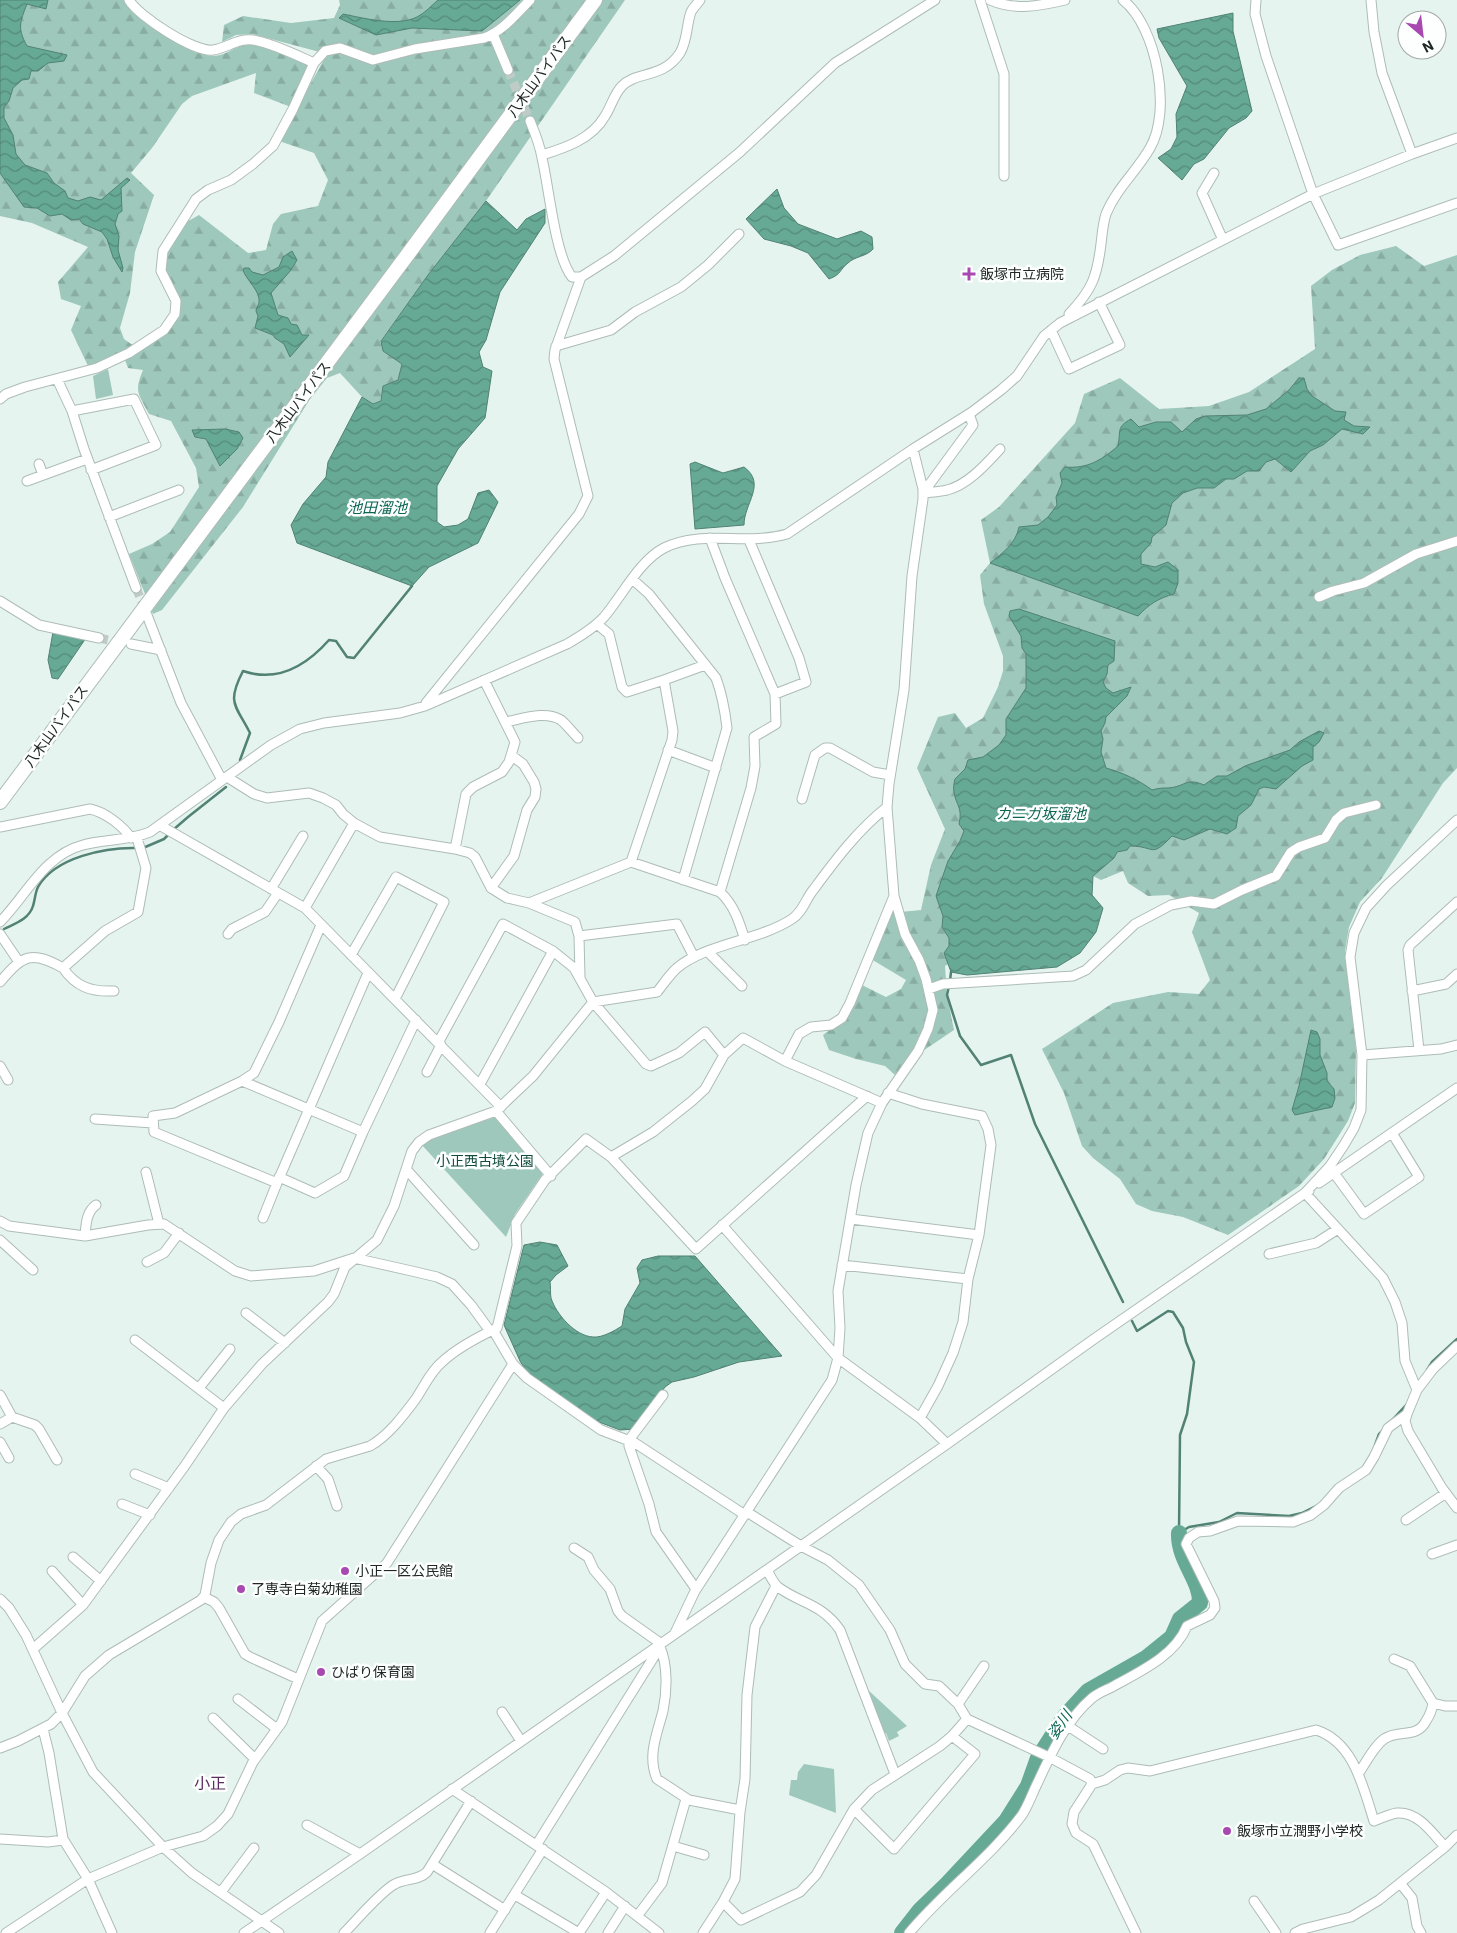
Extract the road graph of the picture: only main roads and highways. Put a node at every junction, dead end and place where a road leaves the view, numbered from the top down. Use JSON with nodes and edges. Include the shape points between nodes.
{"nodes":[{"id":1,"x":595,"y":0,"type":"edge"},
{"id":2,"x":0,"y":802,"type":"edge"}],
"edges":[{"from":1,"to":2,"type":"highway","name":"八木山バイパス"}]}
